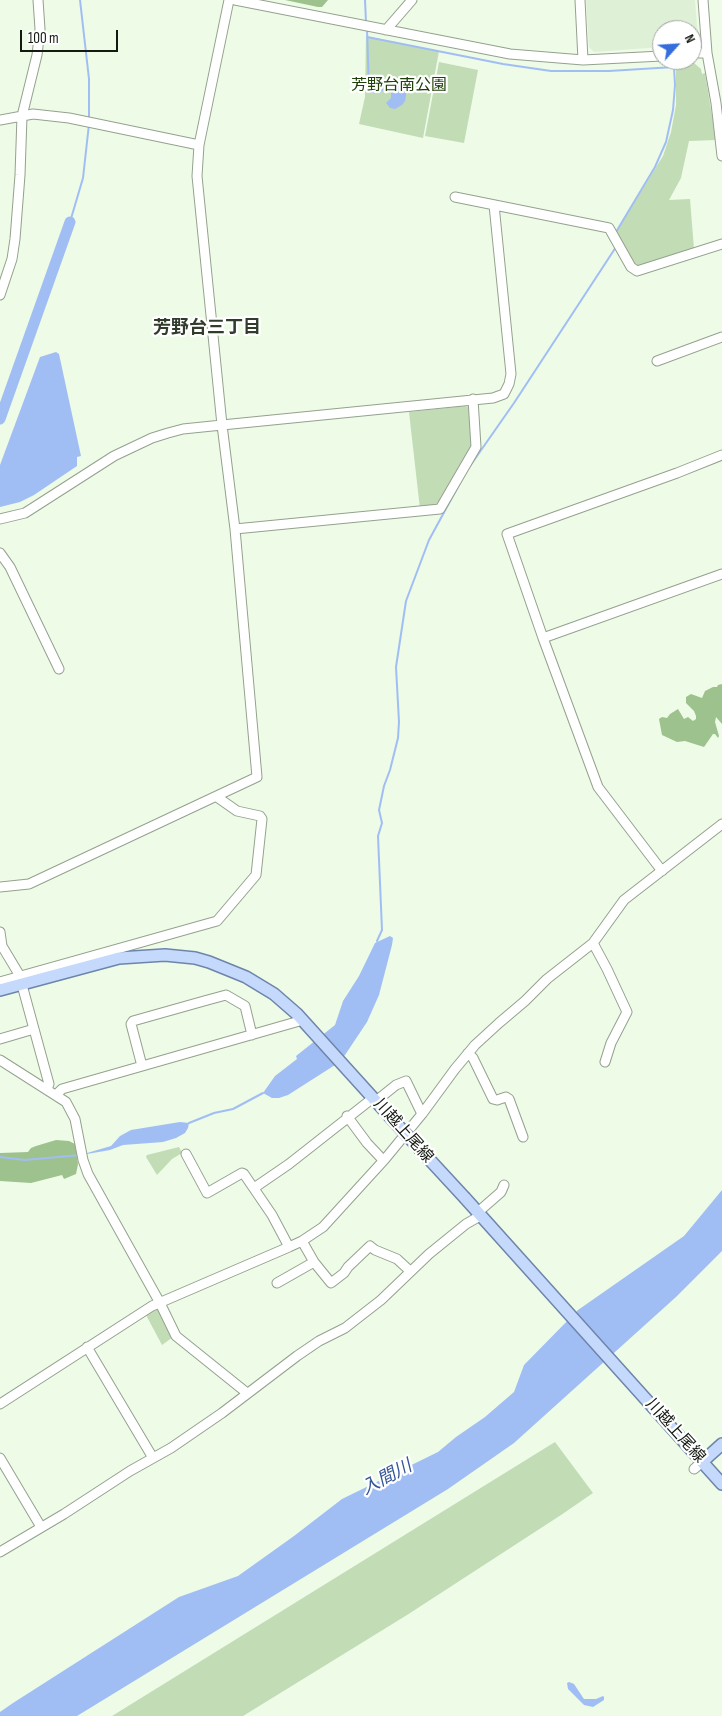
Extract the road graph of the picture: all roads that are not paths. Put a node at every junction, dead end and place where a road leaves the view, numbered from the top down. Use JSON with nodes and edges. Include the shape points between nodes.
{"nodes":[{"id":1,"x":38,"y":0,"type":"edge"},
{"id":2,"x":229,"y":0,"type":"edge"},
{"id":3,"x":236,"y":0,"type":"edge"},
{"id":4,"x":412,"y":0,"type":"edge"},
{"id":5,"x":580,"y":0,"type":"edge"},
{"id":6,"x":703,"y":0,"type":"edge"},
{"id":7,"x":386,"y":30,"type":"junction"},
{"id":8,"x":702,"y":52,"type":"edge"},
{"id":9,"x":708,"y":52,"type":"junction"},
{"id":10,"x":652,"y":57,"type":"edge"},
{"id":11,"x":583,"y":60,"type":"junction"},
{"id":12,"x":22,"y":116,"type":"junction"},
{"id":13,"x":0,"y":120,"type":"edge"},
{"id":14,"x":199,"y":145,"type":"junction"},
{"id":15,"x":722,"y":156,"type":"edge"},
{"id":16,"x":455,"y":197,"type":"dead end"},
{"id":17,"x":494,"y":205,"type":"junction"},
{"id":18,"x":722,"y":244,"type":"edge"},
{"id":19,"x":0,"y":295,"type":"edge"},
{"id":20,"x":722,"y":337,"type":"edge"},
{"id":21,"x":658,"y":361,"type":"dead end"},
{"id":22,"x":473,"y":399,"type":"junction"},
{"id":23,"x":222,"y":425,"type":"junction"},
{"id":24,"x":722,"y":455,"type":"edge"},
{"id":25,"x":0,"y":520,"type":"edge"},
{"id":26,"x":235,"y":529,"type":"junction"},
{"id":27,"x":0,"y":553,"type":"edge"},
{"id":28,"x":722,"y":574,"type":"edge"},
{"id":29,"x":543,"y":638,"type":"junction"},
{"id":30,"x":59,"y":669,"type":"dead end"},
{"id":31,"x":216,"y":796,"type":"junction"},
{"id":32,"x":722,"y":824,"type":"edge"},
{"id":33,"x":662,"y":871,"type":"junction"},
{"id":34,"x":0,"y":887,"type":"edge"},
{"id":35,"x":0,"y":932,"type":"edge"},
{"id":36,"x":593,"y":943,"type":"junction"},
{"id":37,"x":21,"y":980,"type":"junction"},
{"id":38,"x":0,"y":982,"type":"edge"},
{"id":39,"x":0,"y":990,"type":"edge"},
{"id":40,"x":303,"y":1020,"type":"junction"},
{"id":41,"x":34,"y":1029,"type":"junction"},
{"id":42,"x":252,"y":1035,"type":"junction"},
{"id":43,"x":0,"y":1039,"type":"edge"},
{"id":44,"x":468,"y":1053,"type":"junction"},
{"id":45,"x":0,"y":1060,"type":"edge"},
{"id":46,"x":605,"y":1062,"type":"dead end"},
{"id":47,"x":142,"y":1066,"type":"junction"},
{"id":48,"x":47,"y":1089,"type":"junction"},
{"id":49,"x":56,"y":1095,"type":"junction"},
{"id":50,"x":374,"y":1099,"type":"junction"},
{"id":51,"x":422,"y":1114,"type":"junction"},
{"id":52,"x":347,"y":1116,"type":"junction"},
{"id":53,"x":523,"y":1138,"type":"dead end"},
{"id":54,"x":186,"y":1154,"type":"dead end"},
{"id":55,"x":383,"y":1160,"type":"junction"},
{"id":56,"x":504,"y":1185,"type":"dead end"},
{"id":57,"x":254,"y":1188,"type":"junction"},
{"id":58,"x":481,"y":1217,"type":"junction"},
{"id":59,"x":302,"y":1241,"type":"junction"},
{"id":60,"x":289,"y":1248,"type":"junction"},
{"id":61,"x":314,"y":1262,"type":"junction"},
{"id":62,"x":410,"y":1271,"type":"junction"},
{"id":63,"x":277,"y":1282,"type":"dead end"},
{"id":64,"x":160,"y":1302,"type":"junction"},
{"id":65,"x":87,"y":1347,"type":"junction"},
{"id":66,"x":248,"y":1393,"type":"junction"},
{"id":67,"x":0,"y":1404,"type":"edge"},
{"id":68,"x":722,"y":1444,"type":"edge"},
{"id":69,"x":0,"y":1458,"type":"edge"},
{"id":70,"x":153,"y":1458,"type":"junction"},
{"id":71,"x":698,"y":1462,"type":"junction"},
{"id":72,"x":722,"y":1484,"type":"edge"},
{"id":73,"x":41,"y":1527,"type":"junction"},
{"id":74,"x":0,"y":1552,"type":"edge"}],
"edges":[{"from":1,"to":12,"type":"street","via":[[40,29],[37,55]]},
{"from":2,"to":14,"type":"street"},
{"from":3,"to":7,"type":"street"},
{"from":4,"to":7,"type":"street"},
{"from":5,"to":11,"type":"street"},
{"from":6,"to":9,"type":"street"},
{"from":7,"to":11,"type":"street","via":[[510,54]]},
{"from":8,"to":9,"type":"street"},
{"from":9,"to":15,"type":"street"},
{"from":10,"to":11,"type":"street"},
{"from":12,"to":13,"type":"street"},
{"from":12,"to":14,"type":"street","via":[[69,118]]},
{"from":12,"to":19,"type":"street","via":[[15,239]]},
{"from":14,"to":23,"type":"street","via":[[198,195]]},
{"from":16,"to":17,"type":"street"},
{"from":17,"to":18,"type":"street","via":[[609,228],[637,271]]},
{"from":17,"to":22,"type":"street","via":[[510,384],[508,389],[493,398]]},
{"from":20,"to":21,"type":"street"},
{"from":22,"to":23,"type":"street"},
{"from":22,"to":26,"type":"street","via":[[476,447],[440,509]]},
{"from":23,"to":25,"type":"street","via":[[183,429],[152,438],[114,456],[25,513]]},
{"from":23,"to":26,"type":"street"},
{"from":24,"to":29,"type":"street","via":[[507,534]]},
{"from":26,"to":31,"type":"street","via":[[258,774]]},
{"from":27,"to":30,"type":"street","via":[[10,566]]},
{"from":28,"to":29,"type":"street"},
{"from":29,"to":33,"type":"street","via":[[598,787]]},
{"from":31,"to":34,"type":"street","via":[[29,884]]},
{"from":31,"to":37,"type":"street","via":[[237,811],[262,819],[256,875],[217,921]]},
{"from":32,"to":33,"type":"street"},
{"from":33,"to":36,"type":"street","via":[[624,900]]},
{"from":35,"to":37,"type":"street","via":[[2,946]]},
{"from":36,"to":44,"type":"street","via":[[547,978]]},
{"from":36,"to":46,"type":"street","via":[[627,1012]]},
{"from":37,"to":38,"type":"street"},
{"from":37,"to":39,"type":"main road","name":"川越上尾線"},
{"from":37,"to":40,"type":"main road","name":"川越上尾線","via":[[119,958],[187,957],[246,976],[274,994]]},
{"from":37,"to":41,"type":"street"},
{"from":40,"to":42,"type":"street"},
{"from":40,"to":50,"type":"main road","name":"川越上尾線"},
{"from":41,"to":43,"type":"street"},
{"from":41,"to":48,"type":"street","via":[[49,1084]]},
{"from":42,"to":47,"type":"street"},
{"from":42,"to":47,"type":"street","via":[[245,1006],[226,994],[133,1021],[131,1024]]},
{"from":44,"to":51,"type":"street"},
{"from":44,"to":53,"type":"street","via":[[493,1099],[509,1099]]},
{"from":45,"to":48,"type":"street"},
{"from":47,"to":49,"type":"street","via":[[62,1089]]},
{"from":48,"to":49,"type":"street"},
{"from":49,"to":64,"type":"street","via":[[72,1111],[88,1174]]},
{"from":50,"to":51,"type":"street","via":[[406,1081]]},
{"from":50,"to":52,"type":"street"},
{"from":50,"to":58,"type":"main road","name":"川越上尾線","bridge":true},
{"from":51,"to":55,"type":"street"},
{"from":52,"to":55,"type":"street"},
{"from":52,"to":57,"type":"street"},
{"from":54,"to":57,"type":"street","via":[[208,1193],[242,1173]]},
{"from":55,"to":59,"type":"street","via":[[330,1222]]},
{"from":56,"to":58,"type":"street"},
{"from":57,"to":60,"type":"street"},
{"from":58,"to":62,"type":"street","via":[[466,1224]]},
{"from":58,"to":71,"type":"main road","name":"川越上尾線"},
{"from":59,"to":60,"type":"street"},
{"from":59,"to":61,"type":"street"},
{"from":60,"to":64,"type":"street"},
{"from":61,"to":62,"type":"street","via":[[330,1283],[370,1246],[397,1259]]},
{"from":61,"to":63,"type":"street"},
{"from":62,"to":66,"type":"street","via":[[381,1300],[345,1328],[312,1346]]},
{"from":64,"to":65,"type":"street"},
{"from":64,"to":66,"type":"street","via":[[176,1336]]},
{"from":65,"to":67,"type":"street"},
{"from":65,"to":70,"type":"street"},
{"from":66,"to":70,"type":"street"},
{"from":68,"to":71,"type":"main road"},
{"from":69,"to":73,"type":"street"},
{"from":70,"to":73,"type":"street"},
{"from":71,"to":72,"type":"main road","name":"川越上尾線"},
{"from":73,"to":74,"type":"street"}]}
